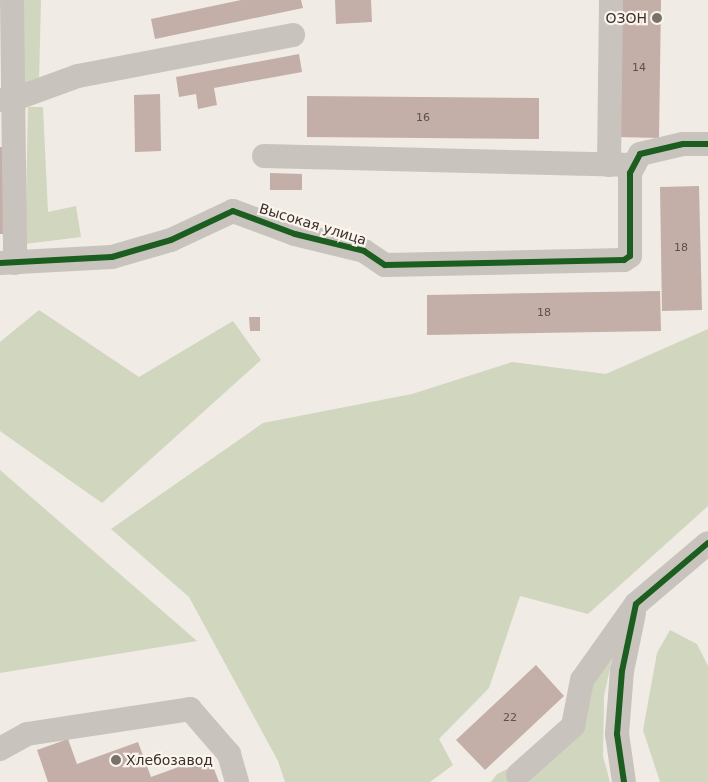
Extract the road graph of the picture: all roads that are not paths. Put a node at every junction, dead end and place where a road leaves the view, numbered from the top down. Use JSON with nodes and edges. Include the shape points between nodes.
{"nodes":[{"id":1,"x":12,"y":0,"type":"edge"},
{"id":2,"x":610,"y":0,"type":"edge"},
{"id":3,"x":293,"y":35,"type":"dead end"},
{"id":4,"x":6,"y":100,"type":"edge"},
{"id":5,"x":708,"y":144,"type":"edge"},
{"id":6,"x":264,"y":156,"type":"dead end"},
{"id":7,"x":609,"y":165,"type":"junction"},
{"id":8,"x":634,"y":165,"type":"junction"},
{"id":9,"x":7,"y":263,"type":"edge"},
{"id":10,"x":708,"y":543,"type":"edge"},
{"id":11,"x":636,"y":604,"type":"junction"},
{"id":12,"x":0,"y":749,"type":"edge"},
{"id":13,"x":518,"y":775,"type":"dead end"},
{"id":14,"x":237,"y":782,"type":"edge"},
{"id":15,"x":624,"y":782,"type":"edge"}],
"edges":[{"from":1,"to":4,"type":"street"},
{"from":2,"to":7,"type":"street"},
{"from":3,"to":4,"type":"street","via":[[78,76]]},
{"from":4,"to":9,"type":"street"},
{"from":5,"to":8,"type":"street","via":[[683,144],[640,154]]},
{"from":6,"to":7,"type":"street"},
{"from":7,"to":8,"type":"street"},
{"from":8,"to":9,"type":"street","name":"Высокая улица","via":[[630,174],[630,256],[624,260],[385,265],[364,251],[295,234],[233,211],[171,240],[112,257]]},
{"from":10,"to":11,"type":"street"},
{"from":11,"to":13,"type":"street","via":[[582,680],[573,726]]},
{"from":11,"to":15,"type":"street","via":[[622,671],[617,734]]},
{"from":12,"to":14,"type":"street","via":[[27,734],[190,708],[229,754]]}]}
